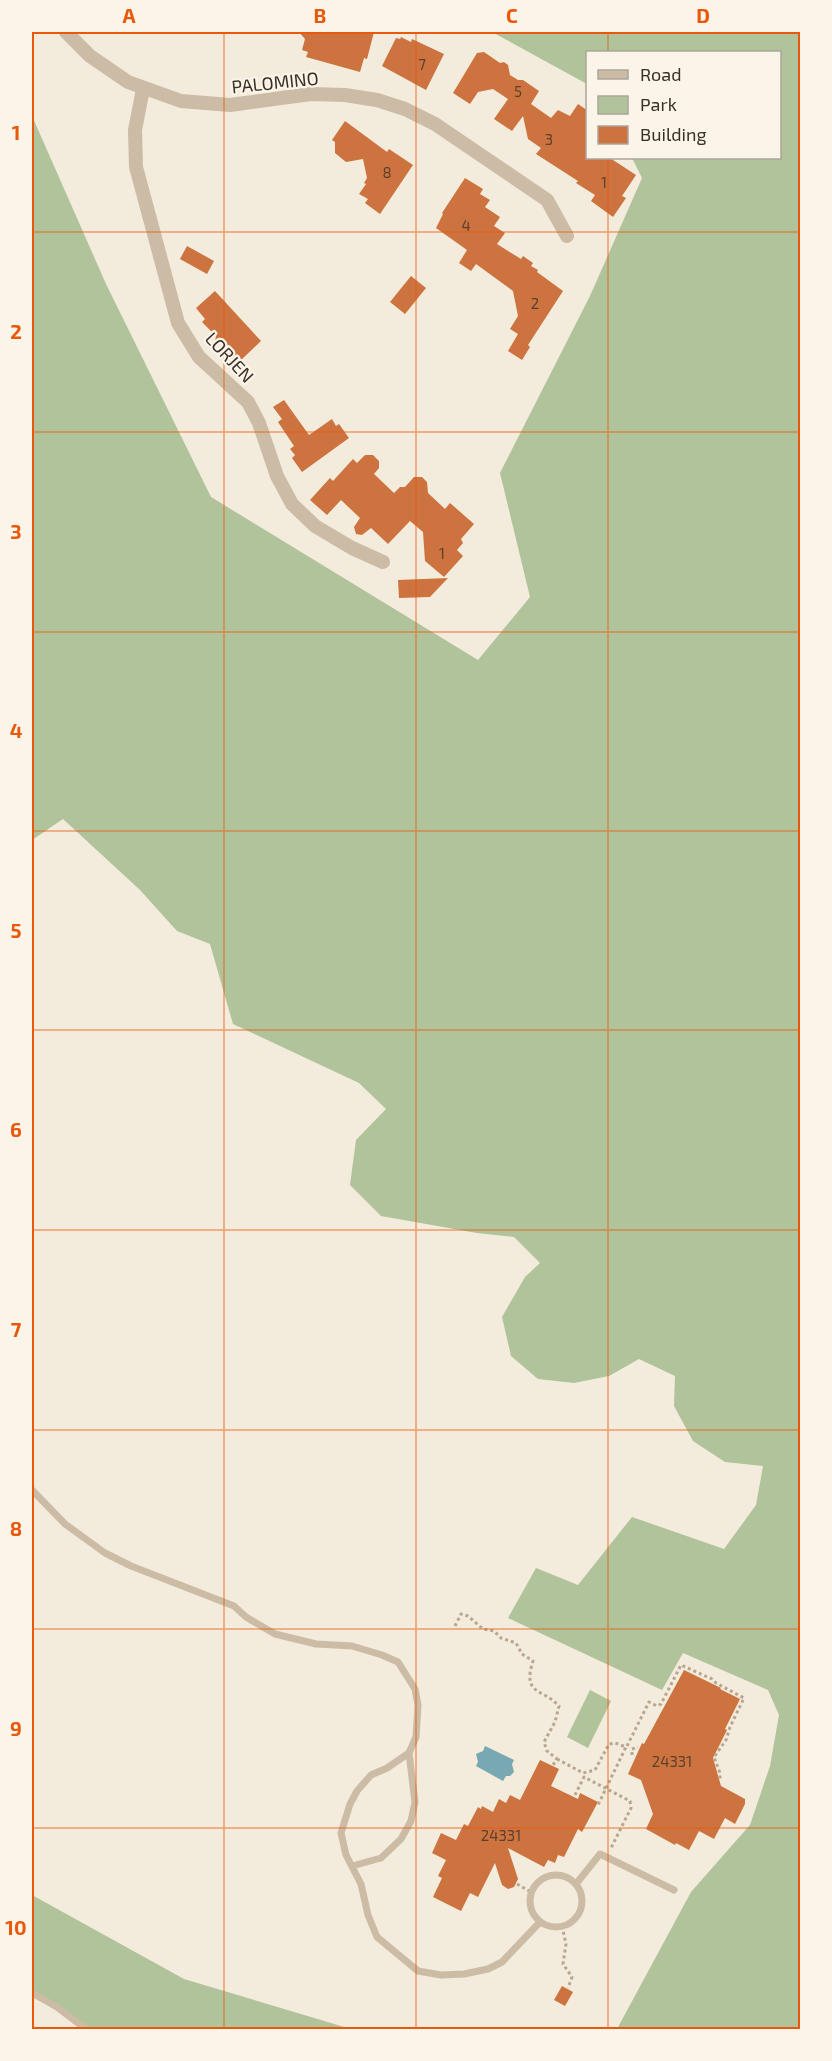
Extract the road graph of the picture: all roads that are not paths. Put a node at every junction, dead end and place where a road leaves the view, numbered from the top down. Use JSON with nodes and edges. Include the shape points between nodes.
{"nodes":[{"id":1,"x":66,"y":32,"type":"edge"},
{"id":2,"x":143,"y":89,"type":"junction"},
{"id":3,"x":567,"y":236,"type":"dead end"},
{"id":4,"x":383,"y":561,"type":"dead end"},
{"id":5,"x":32,"y":1490,"type":"edge"},
{"id":6,"x":409,"y":1753,"type":"junction"},
{"id":7,"x":352,"y":1866,"type":"junction"},
{"id":8,"x":576,"y":1884,"type":"junction"},
{"id":9,"x":674,"y":1890,"type":"dead end"},
{"id":10,"x":540,"y":1922,"type":"junction"},
{"id":11,"x":32,"y":1993,"type":"edge"},
{"id":12,"x":87,"y":2030,"type":"edge"}],
"edges":[{"from":1,"to":2,"type":"street","name":"PALOMINO","via":[[108,70]]},
{"from":2,"to":3,"type":"street","name":"PALOMINO","via":[[203,104],[230,105],[311,94],[377,100],[405,109],[435,124],[547,200]]},
{"from":2,"to":4,"type":"street","name":"LORJEN","via":[[135,130],[136,167],[178,323],[199,357],[248,402],[292,504],[315,526]]},
{"from":5,"to":6,"type":"lane","via":[[65,1524],[105,1553],[234,1606],[275,1634],[316,1644],[352,1646],[398,1662],[415,1689],[418,1705],[416,1737]]},
{"from":6,"to":7,"type":"lane","via":[[371,1776],[350,1804],[341,1833]]},
{"from":6,"to":7,"type":"lane","via":[[415,1802],[411,1821],[401,1839],[381,1858]]},
{"from":7,"to":10,"type":"lane","via":[[377,1937],[418,1971],[441,1975],[488,1969],[502,1962]]},
{"from":8,"to":9,"type":"lane","via":[[600,1854]]},
{"from":8,"to":10,"type":"lane","via":[[583,1904],[578,1917],[553,1928]]},
{"from":8,"to":10,"type":"lane","via":[[559,1874],[545,1876],[534,1885],[529,1898],[531,1911]]},
{"from":11,"to":12,"type":"lane"}]}
